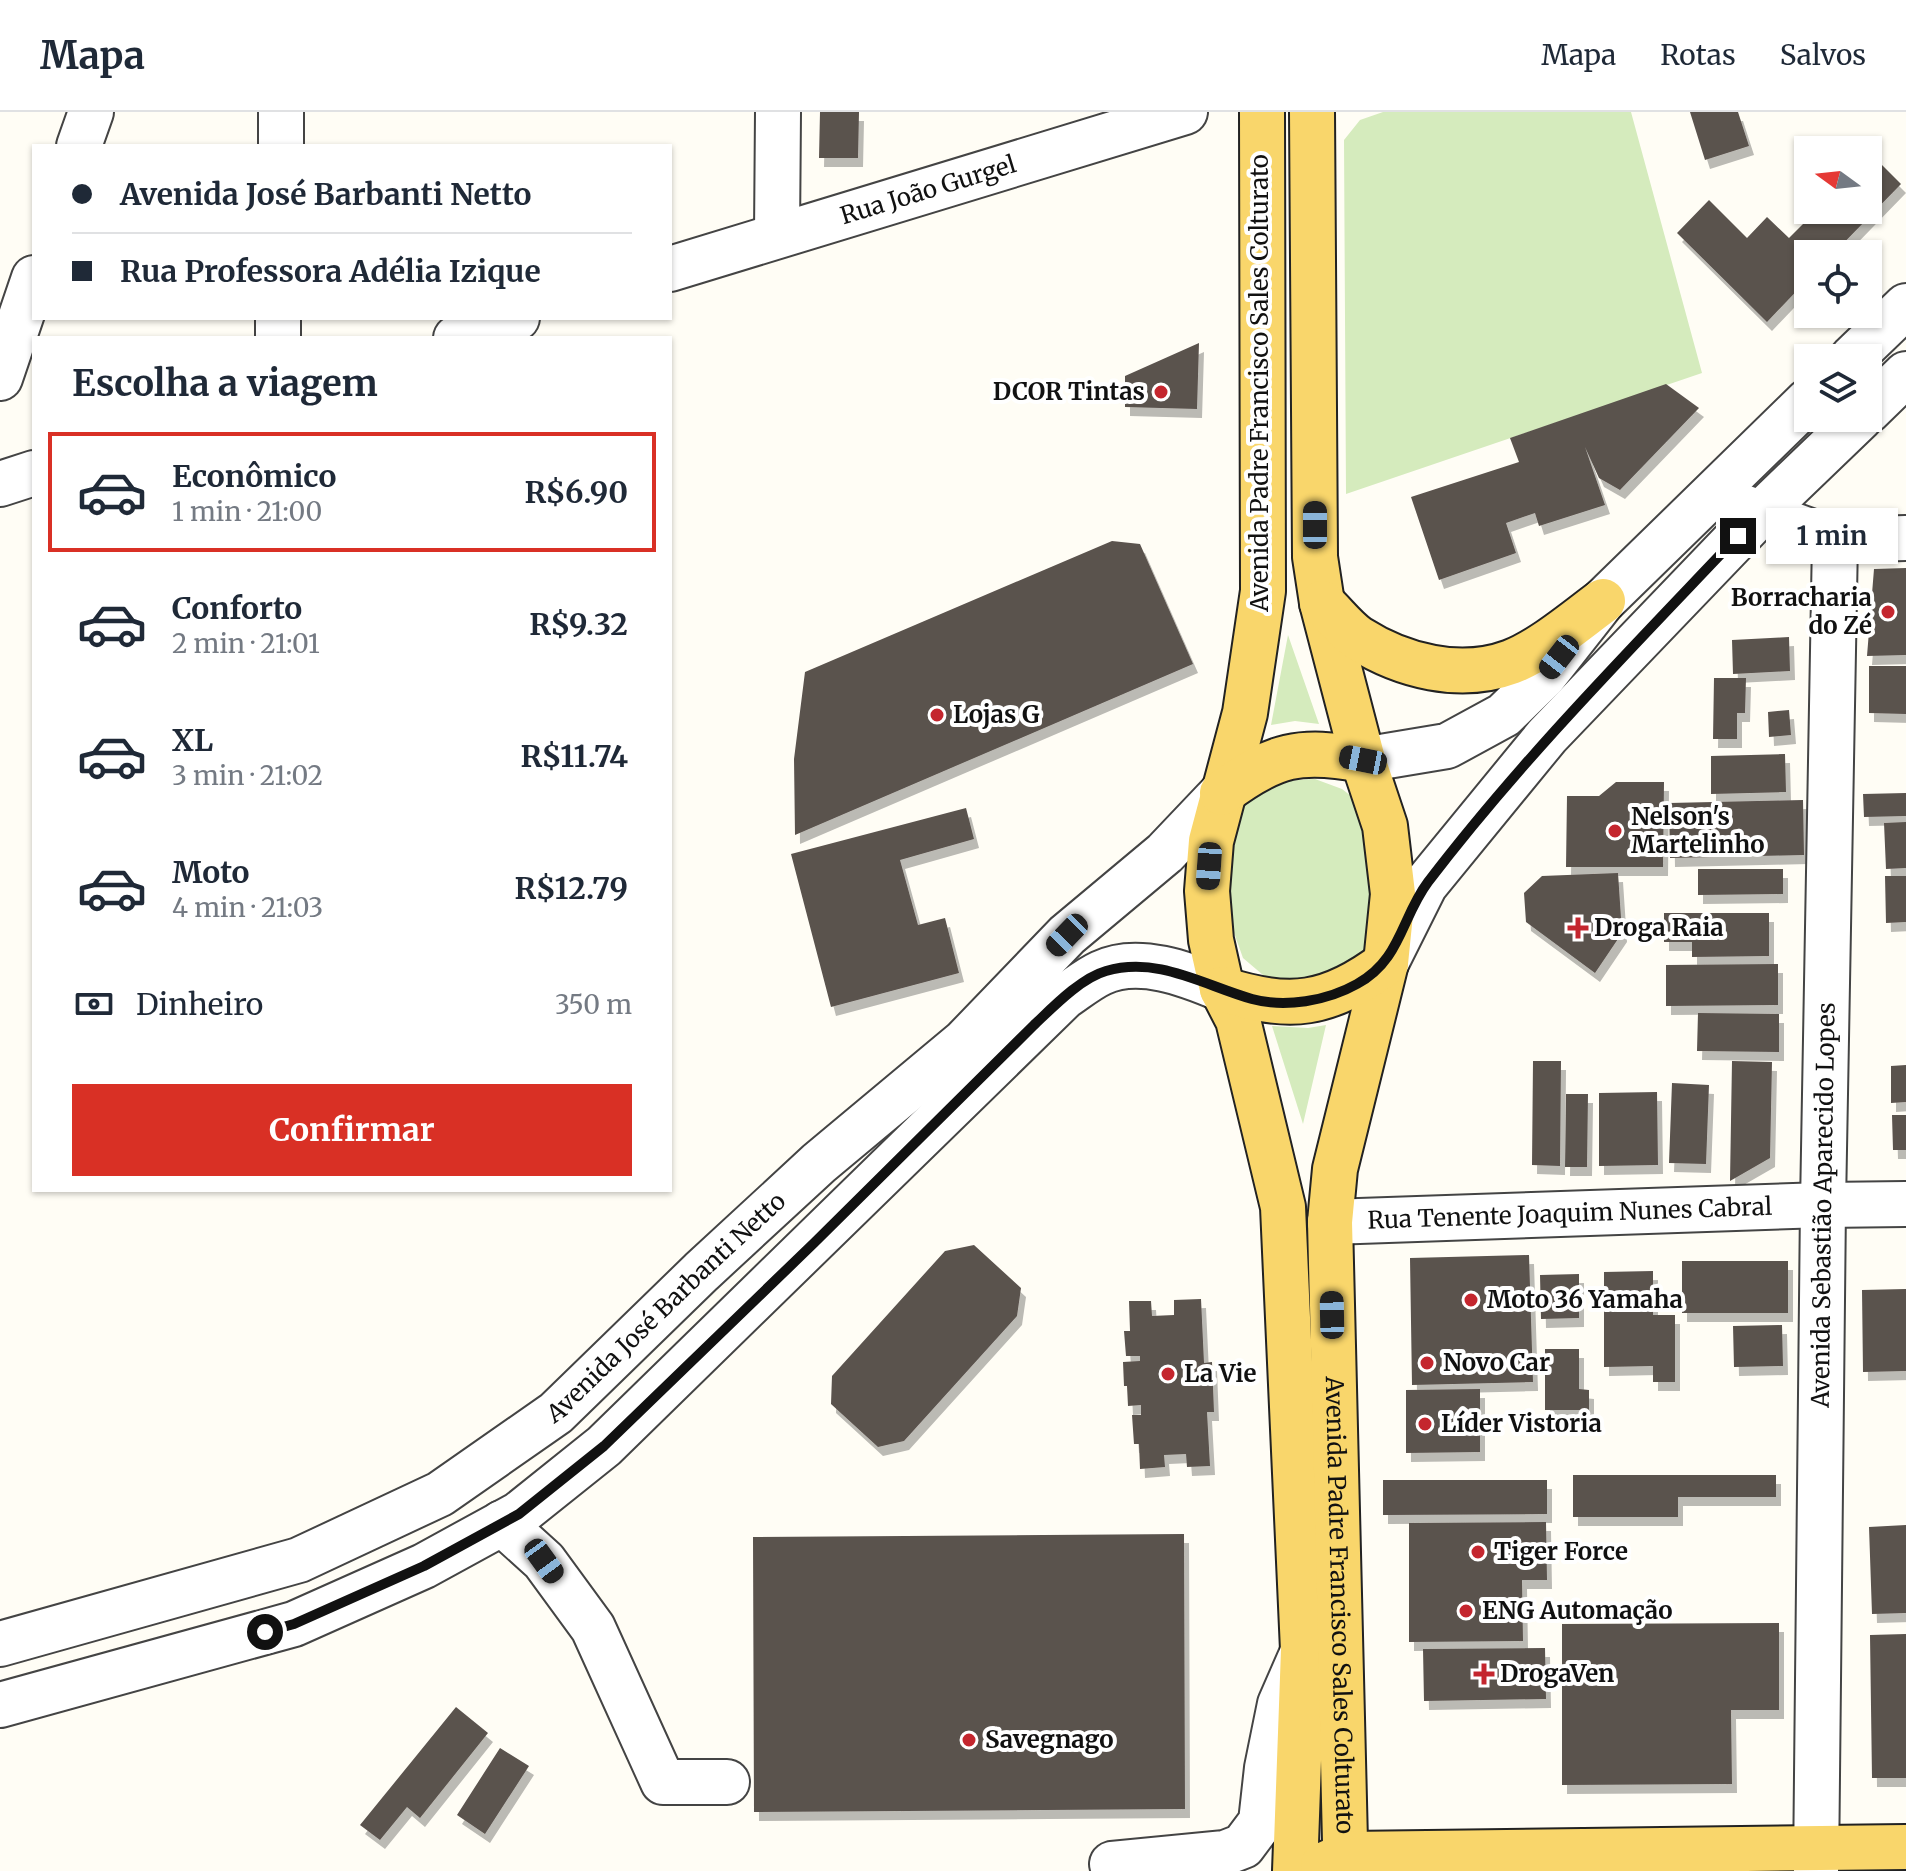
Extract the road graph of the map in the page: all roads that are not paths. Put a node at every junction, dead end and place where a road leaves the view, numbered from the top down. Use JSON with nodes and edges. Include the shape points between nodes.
{"nodes":[{"id":1,"x":91,"y":112,"type":"edge"},
{"id":2,"x":281,"y":112,"type":"edge"},
{"id":3,"x":778,"y":112,"type":"edge"},
{"id":4,"x":1185,"y":112,"type":"edge"},
{"id":5,"x":1262,"y":112,"type":"edge"},
{"id":6,"x":1312,"y":112,"type":"edge"},
{"id":7,"x":80,"y":144,"type":"edge"},
{"id":8,"x":281,"y":144,"type":"edge"},
{"id":9,"x":777,"y":234,"type":"junction"},
{"id":10,"x":672,"y":268,"type":"edge"},
{"id":11,"x":32,"y":284,"type":"edge"},
{"id":12,"x":1906,"y":306,"type":"edge"},
{"id":13,"x":511,"y":320,"type":"edge"},
{"id":14,"x":462,"y":336,"type":"edge"},
{"id":15,"x":1867,"y":344,"type":"edge"},
{"id":16,"x":1906,"y":374,"type":"edge"},
{"id":17,"x":0,"y":378,"type":"edge"},
{"id":18,"x":1882,"y":397,"type":"edge"},
{"id":19,"x":1794,"y":415,"type":"edge"},
{"id":20,"x":1845,"y":432,"type":"edge"},
{"id":21,"x":32,"y":474,"type":"edge"},
{"id":22,"x":0,"y":484,"type":"edge"},
{"id":23,"x":1712,"y":494,"type":"junction"},
{"id":24,"x":1760,"y":514,"type":"junction"},
{"id":25,"x":1906,"y":538,"type":"edge"},
{"id":26,"x":1835,"y":540,"type":"junction"},
{"id":27,"x":1603,"y":601,"type":"junction"},
{"id":28,"x":1322,"y":603,"type":"junction"},
{"id":29,"x":1363,"y":760,"type":"junction"},
{"id":30,"x":1222,"y":793,"type":"junction"},
{"id":31,"x":1386,"y":963,"type":"junction"},
{"id":32,"x":1222,"y":989,"type":"junction"},
{"id":33,"x":1906,"y":1204,"type":"edge"},
{"id":34,"x":1823,"y":1205,"type":"junction"},
{"id":35,"x":1330,"y":1222,"type":"junction"},
{"id":36,"x":502,"y":1523,"type":"junction"},
{"id":37,"x":0,"y":1644,"type":"edge"},
{"id":38,"x":1303,"y":1650,"type":"junction"},
{"id":39,"x":0,"y":1705,"type":"edge"},
{"id":40,"x":727,"y":1782,"type":"dead end"},
{"id":41,"x":1906,"y":1847,"type":"edge"},
{"id":42,"x":1815,"y":1860,"type":"edge"},
{"id":43,"x":1657,"y":1861,"type":"edge"},
{"id":44,"x":1337,"y":1865,"type":"edge"},
{"id":45,"x":1114,"y":1871,"type":"edge"},
{"id":46,"x":1295,"y":1871,"type":"edge"}],
"edges":[{"from":1,"to":7,"type":"street"},
{"from":2,"to":8,"type":"street"},
{"from":3,"to":9,"type":"street"},
{"from":4,"to":9,"type":"street","name":"Rua João Gurgel"},
{"from":5,"to":30,"type":"main road","name":"Avenida Padre Francisco Sales Colturato","via":[[1263,591],[1245,713]]},
{"from":6,"to":28,"type":"main road","via":[[1315,557]]},
{"from":9,"to":10,"type":"street","name":"Rua João Gurgel"},
{"from":11,"to":17,"type":"street"},
{"from":12,"to":15,"type":"street"},
{"from":13,"to":14,"type":"street"},
{"from":16,"to":18,"type":"street"},
{"from":19,"to":23,"type":"street"},
{"from":20,"to":24,"type":"street"},
{"from":21,"to":22,"type":"street"},
{"from":23,"to":24,"type":"street"},
{"from":23,"to":27,"type":"street"},
{"from":24,"to":26,"type":"street"},
{"from":24,"to":31,"type":"street","via":[[1547,736],[1425,885]]},
{"from":25,"to":26,"type":"street"},
{"from":26,"to":34,"type":"street","name":"Avenida Sebastião Aparecido Lopes"},
{"from":27,"to":28,"type":"main road","via":[[1511,661],[1444,671],[1409,662],[1357,637]]},
{"from":27,"to":29,"type":"street","via":[[1544,676],[1504,715],[1447,746]]},
{"from":28,"to":29,"type":"main road"},
{"from":29,"to":30,"type":"main road","via":[[1326,753],[1288,757],[1253,770]]},
{"from":29,"to":31,"type":"main road","via":[[1385,826],[1392,880]]},
{"from":30,"to":32,"type":"main road","via":[[1207,891]]},
{"from":30,"to":37,"type":"street","name":"Avenida José Barbanti Netto","via":[[1165,853],[1067,935],[964,1042],[819,1163],[556,1413],[440,1494],[299,1560]]},
{"from":31,"to":32,"type":"main road","via":[[1357,984],[1290,1003],[1255,1000]]},
{"from":31,"to":35,"type":"main road","name":"Avenida Padre Francisco Sales Colturato","via":[[1335,1169]]},
{"from":32,"to":36,"type":"street","via":[[1178,972],[1134,967],[1103,972],[1064,997],[604,1446]]},
{"from":32,"to":38,"type":"main road","name":"Avenida Padre Francisco Sales Colturato","via":[[1238,1020],[1283,1207]]},
{"from":33,"to":34,"type":"street","name":"Rua Tenente Joaquim Nunes Cabral"},
{"from":34,"to":35,"type":"street","name":"Rua Tenente Joaquim Nunes Cabral"},
{"from":34,"to":42,"type":"street","name":"Avenida Sebastião Aparecido Lopes"},
{"from":35,"to":44,"type":"main road","name":"Avenida Padre Francisco Sales Colturato","via":[[1345,1842]]},
{"from":36,"to":39,"type":"street","via":[[424,1566],[294,1624]]},
{"from":36,"to":40,"type":"street","via":[[544,1561],[593,1628],[663,1782]]},
{"from":38,"to":45,"type":"street","via":[[1280,1704],[1261,1822],[1243,1846],[1225,1853],[1112,1864]]},
{"from":38,"to":46,"type":"main road","name":"Avenida Padre Francisco Sales Colturato"},
{"from":41,"to":42,"type":"main road"},
{"from":42,"to":43,"type":"main road"},
{"from":43,"to":44,"type":"main road"}]}
